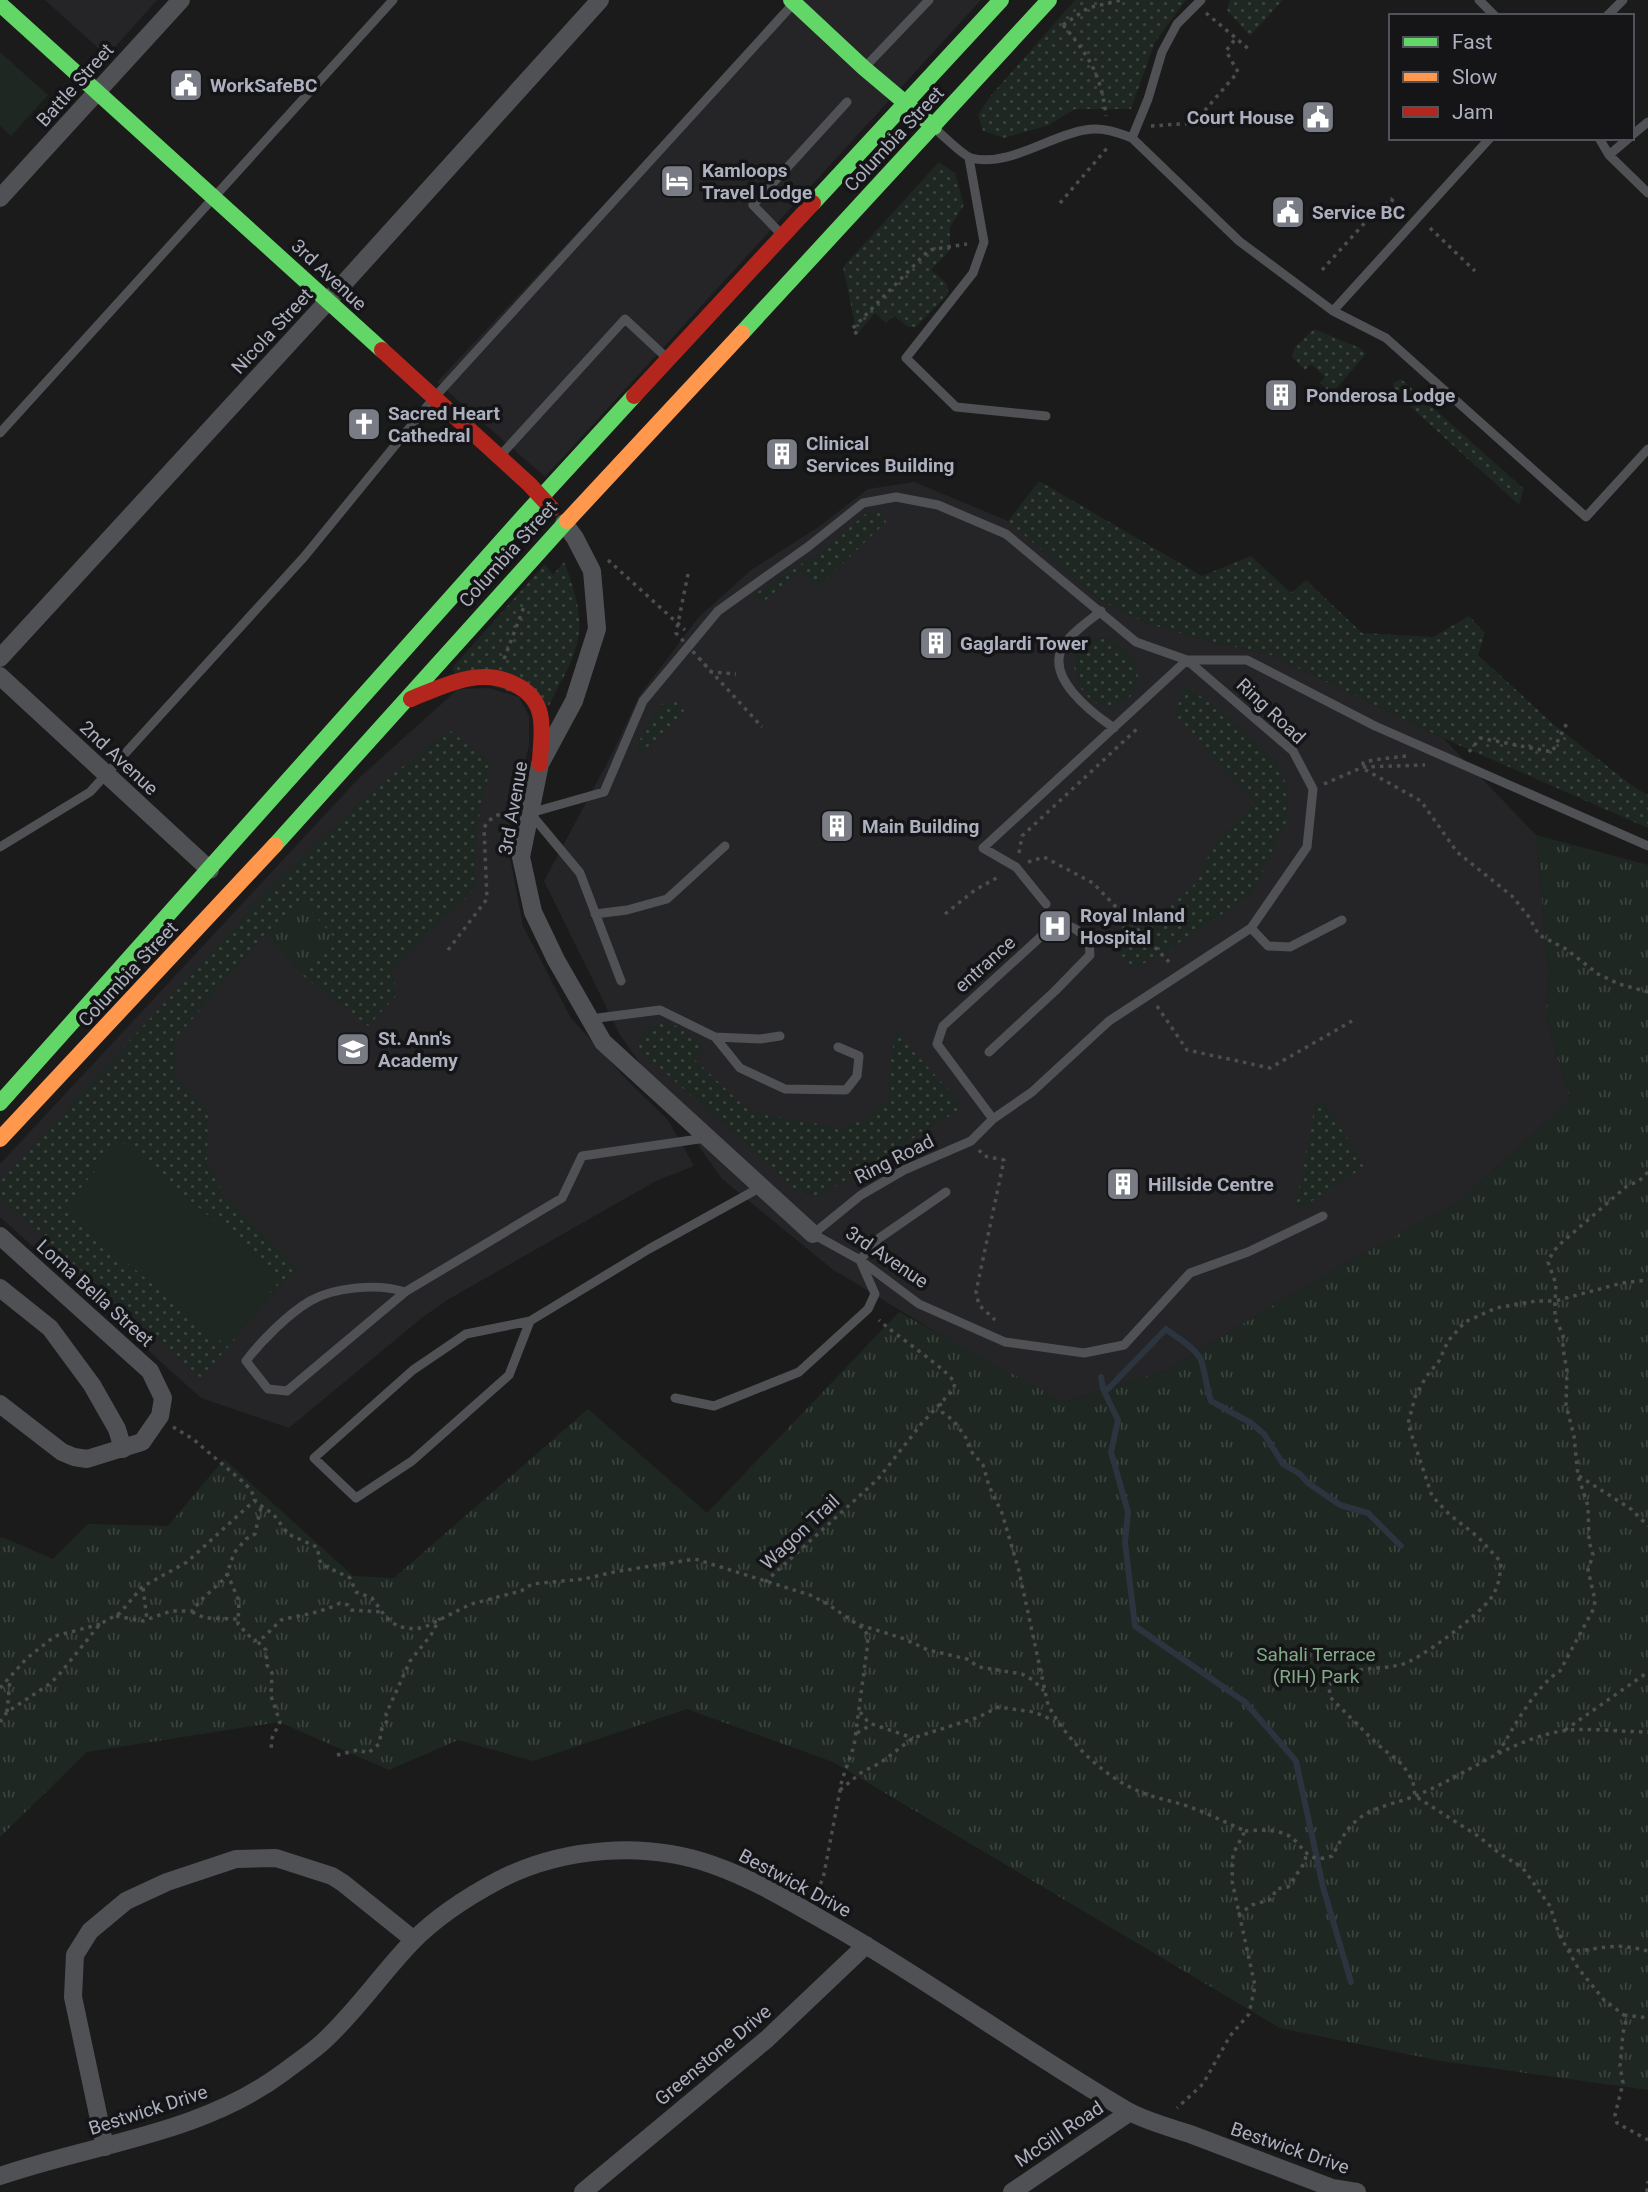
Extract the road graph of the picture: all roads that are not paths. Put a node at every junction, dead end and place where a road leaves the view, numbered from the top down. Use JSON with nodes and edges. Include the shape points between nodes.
{"nodes":[{"id":1,"x":181,"y":0,"type":"edge"},
{"id":2,"x":393,"y":0,"type":"edge"},
{"id":3,"x":600,"y":0,"type":"edge"},
{"id":4,"x":929,"y":0,"type":"edge"},
{"id":5,"x":1001,"y":0,"type":"edge"},
{"id":6,"x":1200,"y":0,"type":"edge"},
{"id":7,"x":1479,"y":0,"type":"edge"},
{"id":8,"x":1622,"y":0,"type":"edge"},
{"id":9,"x":794,"y":1,"type":"edge"},
{"id":10,"x":0,"y":4,"type":"edge"},
{"id":11,"x":1045,"y":5,"type":"edge"},
{"id":12,"x":1493,"y":14,"type":"edge"},
{"id":13,"x":1609,"y":14,"type":"edge"},
{"id":14,"x":864,"y":68,"type":"junction"},
{"id":15,"x":97,"y":92,"type":"junction"},
{"id":16,"x":847,"y":102,"type":"dead end"},
{"id":17,"x":907,"y":104,"type":"junction"},
{"id":18,"x":1648,"y":122,"type":"edge"},
{"id":19,"x":934,"y":127,"type":"junction"},
{"id":20,"x":1634,"y":134,"type":"edge"},
{"id":21,"x":1132,"y":138,"type":"junction"},
{"id":22,"x":1488,"y":140,"type":"edge"},
{"id":23,"x":1600,"y":140,"type":"edge"},
{"id":24,"x":1627,"y":140,"type":"edge"},
{"id":25,"x":1609,"y":155,"type":"junction"},
{"id":26,"x":969,"y":158,"type":"junction"},
{"id":27,"x":1648,"y":193,"type":"edge"},
{"id":28,"x":0,"y":198,"type":"edge"},
{"id":29,"x":214,"y":198,"type":"junction"},
{"id":30,"x":783,"y":236,"type":"junction"},
{"id":31,"x":327,"y":302,"type":"junction"},
{"id":32,"x":1333,"y":311,"type":"junction"},
{"id":33,"x":669,"y":360,"type":"junction"},
{"id":34,"x":433,"y":399,"type":"junction"},
{"id":35,"x":1046,"y":416,"type":"dead end"},
{"id":36,"x":0,"y":433,"type":"edge"},
{"id":37,"x":1648,"y":449,"type":"edge"},
{"id":38,"x":499,"y":457,"type":"junction"},
{"id":39,"x":541,"y":498,"type":"junction"},
{"id":40,"x":564,"y":523,"type":"junction"},
{"id":41,"x":1101,"y":611,"type":"junction"},
{"id":42,"x":0,"y":658,"type":"edge"},
{"id":43,"x":1187,"y":660,"type":"junction"},
{"id":44,"x":0,"y":676,"type":"edge"},
{"id":45,"x":404,"y":702,"type":"junction"},
{"id":46,"x":1114,"y":728,"type":"junction"},
{"id":47,"x":540,"y":764,"type":"junction"},
{"id":48,"x":106,"y":775,"type":"junction"},
{"id":49,"x":530,"y":813,"type":"junction"},
{"id":50,"x":725,"y":846,"type":"dead end"},
{"id":51,"x":1648,"y":846,"type":"edge"},
{"id":52,"x":0,"y":847,"type":"edge"},
{"id":53,"x":210,"y":870,"type":"junction"},
{"id":54,"x":1046,"y":904,"type":"dead end"},
{"id":55,"x":596,"y":914,"type":"junction"},
{"id":56,"x":1342,"y":920,"type":"dead end"},
{"id":57,"x":1251,"y":928,"type":"junction"},
{"id":58,"x":621,"y":981,"type":"dead end"},
{"id":59,"x":590,"y":1020,"type":"junction"},
{"id":60,"x":780,"y":1036,"type":"dead end"},
{"id":61,"x":715,"y":1037,"type":"junction"},
{"id":62,"x":838,"y":1047,"type":"dead end"},
{"id":63,"x":989,"y":1052,"type":"dead end"},
{"id":64,"x":0,"y":1103,"type":"edge"},
{"id":65,"x":993,"y":1119,"type":"junction"},
{"id":66,"x":707,"y":1138,"type":"junction"},
{"id":67,"x":0,"y":1139,"type":"edge"},
{"id":68,"x":761,"y":1187,"type":"junction"},
{"id":69,"x":946,"y":1192,"type":"dead end"},
{"id":70,"x":1323,"y":1216,"type":"dead end"},
{"id":71,"x":813,"y":1234,"type":"junction"},
{"id":72,"x":0,"y":1236,"type":"edge"},
{"id":73,"x":860,"y":1260,"type":"junction"},
{"id":74,"x":0,"y":1288,"type":"edge"},
{"id":75,"x":405,"y":1292,"type":"junction"},
{"id":76,"x":530,"y":1321,"type":"junction"},
{"id":77,"x":675,"y":1398,"type":"dead end"},
{"id":78,"x":0,"y":1404,"type":"edge"},
{"id":79,"x":122,"y":1449,"type":"junction"},
{"id":80,"x":414,"y":1940,"type":"junction"},
{"id":81,"x":866,"y":1945,"type":"junction"},
{"id":82,"x":1130,"y":2112,"type":"junction"},
{"id":83,"x":105,"y":2147,"type":"junction"},
{"id":84,"x":0,"y":2176,"type":"edge"},
{"id":85,"x":583,"y":2192,"type":"edge"},
{"id":86,"x":1012,"y":2192,"type":"edge"},
{"id":87,"x":1357,"y":2192,"type":"edge"}],
"edges":[{"from":1,"to":15,"type":"street","name":"Battle Street"},
{"from":2,"to":29,"type":"lane"},
{"from":3,"to":31,"type":"street","name":"Nicola Street"},
{"from":4,"to":14,"type":"lane"},
{"from":5,"to":17,"type":"main road","name":"Columbia Street"},
{"from":6,"to":21,"type":"lane","via":[[1177,24],[1162,52]]},
{"from":7,"to":12,"type":"lane"},
{"from":8,"to":13,"type":"lane"},
{"from":9,"to":14,"type":"main road"},
{"from":9,"to":34,"type":"lane"},
{"from":10,"to":15,"type":"main road","name":"3rd Avenue"},
{"from":11,"to":19,"type":"main road","name":"Columbia Street"},
{"from":14,"to":17,"type":"main road"},
{"from":15,"to":28,"type":"street","name":"Battle Street"},
{"from":15,"to":29,"type":"main road","name":"3rd Avenue"},
{"from":16,"to":30,"type":"lane","via":[[753,205]]},
{"from":17,"to":19,"type":"main road"},
{"from":17,"to":30,"type":"main road","name":"Columbia Street"},
{"from":18,"to":20,"type":"lane"},
{"from":19,"to":26,"type":"lane"},
{"from":19,"to":40,"type":"main road","name":"Columbia Street"},
{"from":21,"to":26,"type":"lane","via":[[1112,130],[1085,130],[992,160]]},
{"from":21,"to":32,"type":"lane","via":[[1239,241]]},
{"from":22,"to":32,"type":"lane"},
{"from":23,"to":25,"type":"lane"},
{"from":24,"to":25,"type":"lane"},
{"from":25,"to":27,"type":"lane"},
{"from":26,"to":35,"type":"lane","via":[[984,242],[973,273],[906,358],[956,407]]},
{"from":29,"to":31,"type":"main road","name":"3rd Avenue"},
{"from":29,"to":36,"type":"lane"},
{"from":30,"to":33,"type":"main road","name":"Columbia Street"},
{"from":31,"to":34,"type":"main road","name":"3rd Avenue"},
{"from":31,"to":42,"type":"street","name":"Nicola Street"},
{"from":32,"to":37,"type":"lane","via":[[1387,338],[1586,517]]},
{"from":33,"to":38,"type":"lane","via":[[625,319]]},
{"from":33,"to":39,"type":"main road","name":"Columbia Street"},
{"from":34,"to":38,"type":"main road","name":"3rd Avenue"},
{"from":34,"to":48,"type":"lane","via":[[304,557]]},
{"from":38,"to":39,"type":"main road","name":"3rd Avenue"},
{"from":39,"to":40,"type":"main road","name":"3rd Avenue"},
{"from":39,"to":53,"type":"main road","name":"Columbia Street"},
{"from":40,"to":45,"type":"main road","name":"Columbia Street"},
{"from":40,"to":47,"type":"street","name":"3rd Avenue","via":[[592,572],[597,629],[574,701]]},
{"from":41,"to":43,"type":"lane","name":"Ring Road","via":[[1136,642]]},
{"from":41,"to":46,"type":"lane","via":[[1062,647],[1059,660],[1064,682],[1091,712]]},
{"from":41,"to":49,"type":"lane","name":"Ring Road","via":[[1006,534],[938,505],[896,497],[863,503],[718,611],[643,701],[604,792]]},
{"from":43,"to":46,"type":"lane"},
{"from":43,"to":51,"type":"lane","via":[[1247,660],[1375,726]]},
{"from":43,"to":57,"type":"lane","name":"Ring Road","via":[[1293,751],[1313,789],[1307,847]]},
{"from":44,"to":48,"type":"street","name":"2nd Avenue"},
{"from":45,"to":47,"type":"main road","via":[[475,677],[518,685],[540,713]]},
{"from":45,"to":67,"type":"main road","name":"Columbia Street"},
{"from":46,"to":54,"type":"lane","via":[[983,848],[1016,867]]},
{"from":47,"to":49,"type":"street","name":"3rd Avenue"},
{"from":48,"to":52,"type":"lane","via":[[90,792]]},
{"from":48,"to":53,"type":"street","name":"2nd Avenue"},
{"from":49,"to":55,"type":"lane","via":[[580,873]]},
{"from":49,"to":59,"type":"street","name":"3rd Avenue","via":[[521,857],[533,912]]},
{"from":50,"to":55,"type":"lane","via":[[667,899]]},
{"from":53,"to":64,"type":"main road","name":"Columbia Street"},
{"from":55,"to":58,"type":"lane"},
{"from":56,"to":57,"type":"lane","via":[[1290,947],[1268,946]]},
{"from":57,"to":65,"type":"lane","name":"Ring Road","via":[[1109,1021],[1032,1092]]},
{"from":59,"to":61,"type":"lane","via":[[660,1010]]},
{"from":59,"to":66,"type":"street","name":"3rd Avenue","via":[[603,1042]]},
{"from":60,"to":61,"type":"lane"},
{"from":61,"to":62,"type":"lane","via":[[740,1068],[785,1089],[846,1090],[857,1076],[859,1056]]},
{"from":63,"to":65,"type":"lane","name":"entrance","via":[[1090,955],[1089,941],[1076,928],[1062,925],[1047,931],[943,1026],[937,1044]]},
{"from":65,"to":71,"type":"lane","name":"Ring Road","via":[[971,1141],[861,1195]]},
{"from":66,"to":68,"type":"street","name":"3rd Avenue"},
{"from":66,"to":75,"type":"lane","via":[[582,1156],[562,1198]]},
{"from":68,"to":71,"type":"street","name":"3rd Avenue"},
{"from":68,"to":76,"type":"lane"},
{"from":69,"to":73,"type":"lane","via":[[878,1239]]},
{"from":70,"to":73,"type":"lane","name":"3rd Avenue","via":[[1248,1252],[1190,1273],[1124,1345],[1084,1353],[1005,1342],[919,1304]]},
{"from":71,"to":73,"type":"lane","name":"3rd Avenue"},
{"from":72,"to":79,"type":"street","name":"Loma Bella Street","via":[[150,1371],[163,1398],[160,1416],[142,1442]]},
{"from":73,"to":77,"type":"lane","via":[[875,1294],[868,1309],[799,1372],[714,1406]]},
{"from":74,"to":79,"type":"street","via":[[50,1328],[92,1385],[117,1429]]},
{"from":75,"to":75,"type":"lane","via":[[287,1391],[268,1389],[246,1361],[260,1343],[311,1301],[351,1288],[388,1286]]},
{"from":76,"to":76,"type":"lane","via":[[466,1334],[413,1370],[314,1458],[356,1498],[412,1461],[509,1375]]},
{"from":78,"to":79,"type":"street","via":[[74,1457],[87,1459]]},
{"from":80,"to":81,"type":"street","name":"Bestwick Drive","via":[[461,1900],[545,1861],[642,1850],[713,1865],[761,1886]]},
{"from":80,"to":83,"type":"street","name":"Bestwick Drive","via":[[326,2040],[281,2075],[211,2114]]},
{"from":80,"to":83,"type":"street","via":[[332,1876],[276,1858],[236,1859],[126,1901],[90,1931],[75,1955],[72,1982]]},
{"from":81,"to":82,"type":"street","name":"Bestwick Drive"},
{"from":81,"to":85,"type":"street","name":"Greenstone Drive","via":[[767,2039]]},
{"from":82,"to":86,"type":"street","name":"McGill Road"},
{"from":82,"to":87,"type":"street","name":"Bestwick Drive","via":[[1332,2188]]},
{"from":83,"to":84,"type":"street","name":"Bestwick Drive"}]}
